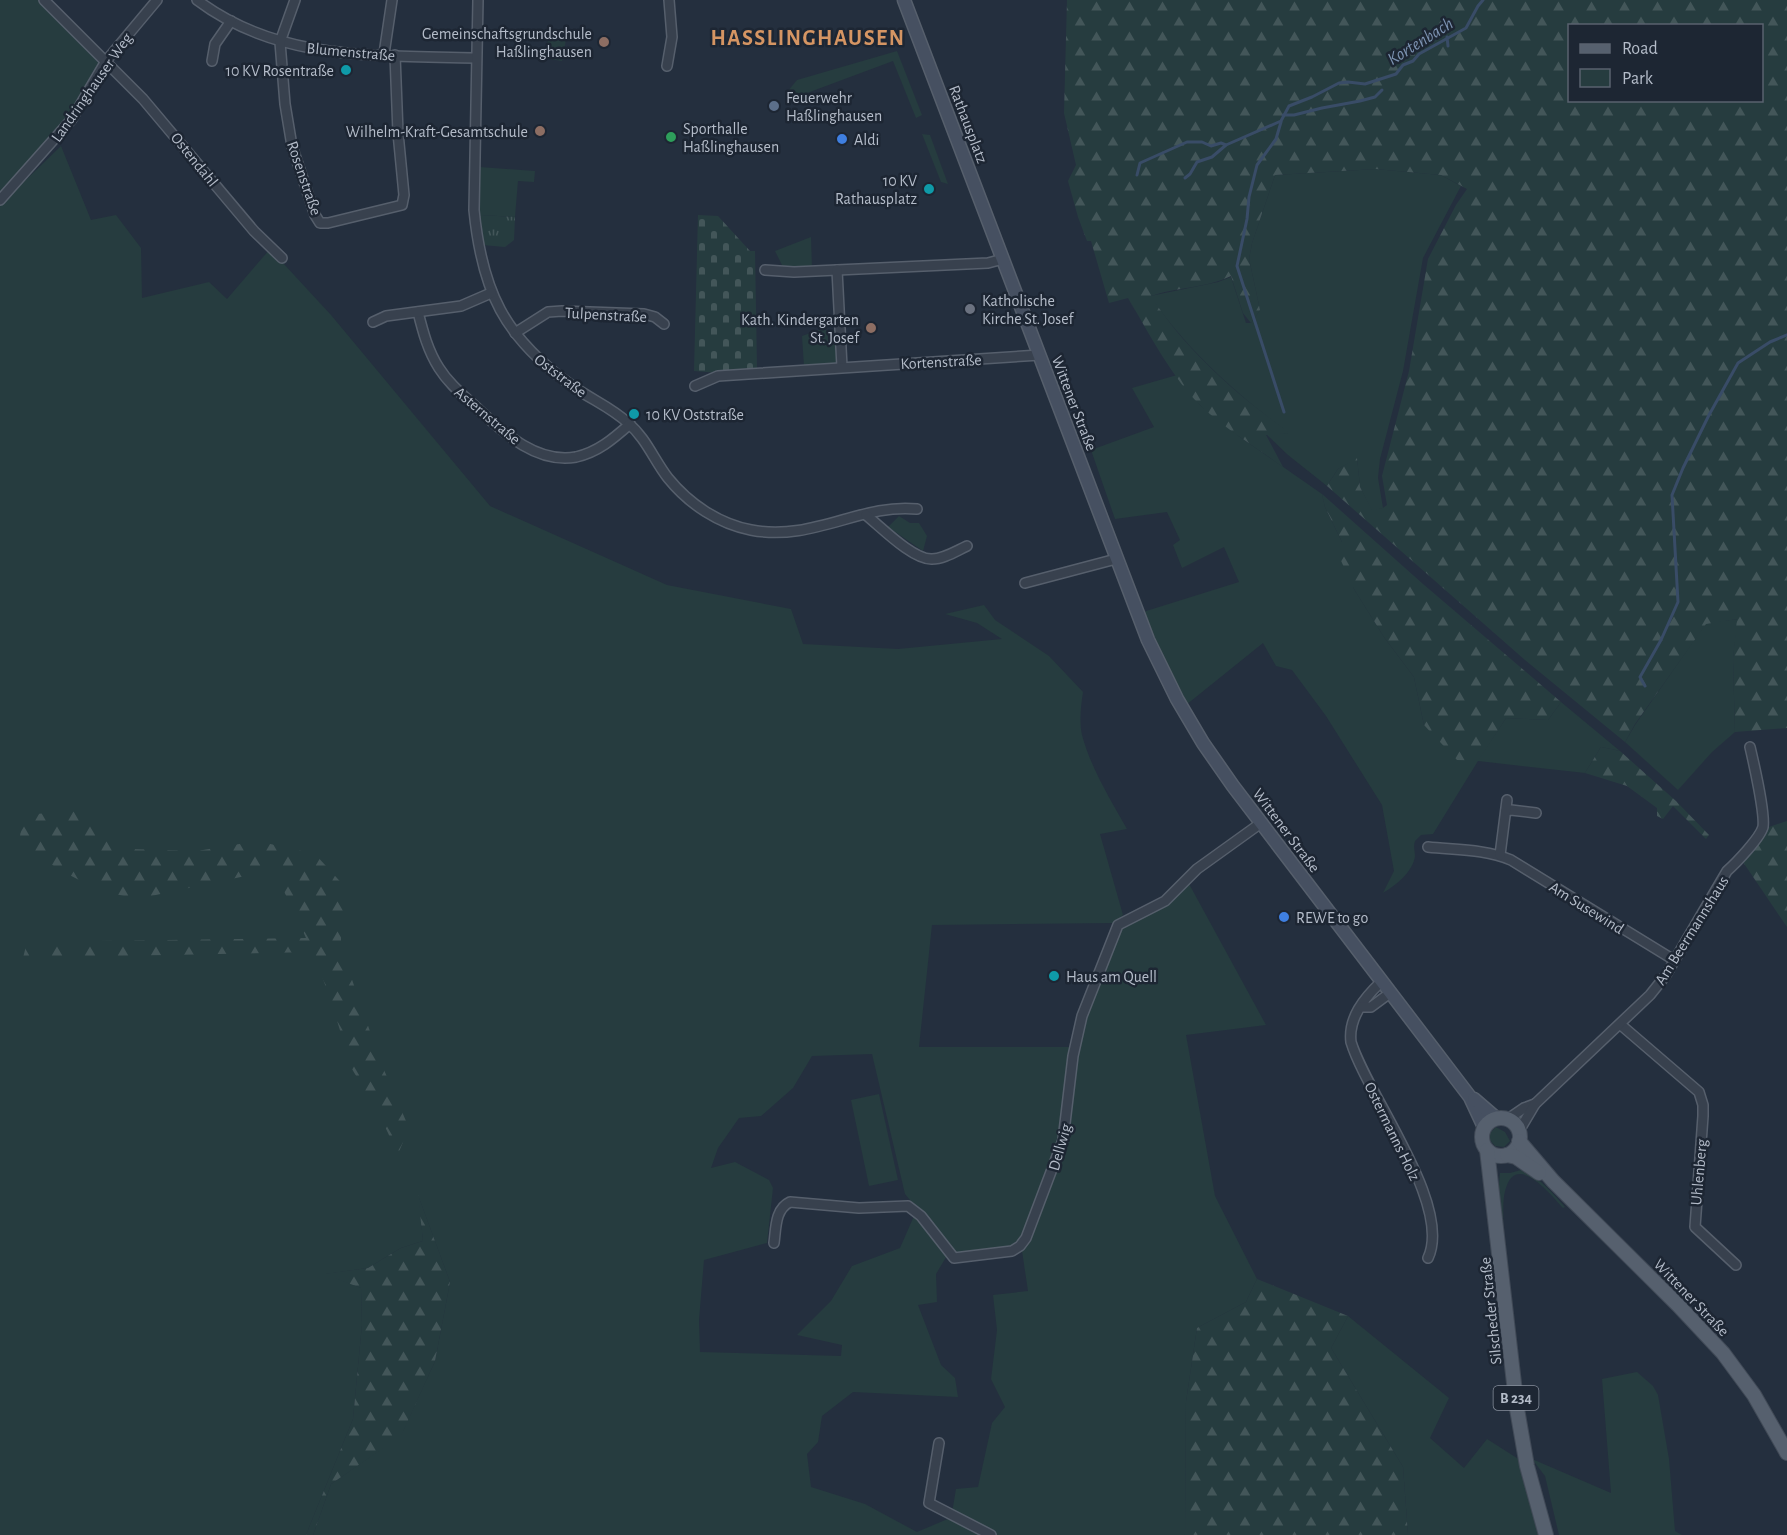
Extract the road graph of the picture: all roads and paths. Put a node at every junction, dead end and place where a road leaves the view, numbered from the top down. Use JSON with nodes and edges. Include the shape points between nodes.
{"nodes":[{"id":1,"x":44,"y":0,"type":"edge"},
{"id":2,"x":157,"y":0,"type":"edge"},
{"id":3,"x":197,"y":0,"type":"edge"},
{"id":4,"x":295,"y":0,"type":"edge"},
{"id":5,"x":392,"y":0,"type":"edge"},
{"id":6,"x":478,"y":0,"type":"edge"},
{"id":7,"x":669,"y":0,"type":"edge"},
{"id":8,"x":904,"y":0,"type":"edge"},
{"id":9,"x":231,"y":21,"type":"junction"},
{"id":10,"x":280,"y":42,"type":"junction"},
{"id":11,"x":384,"y":54,"type":"junction"},
{"id":12,"x":395,"y":55,"type":"junction"},
{"id":13,"x":476,"y":58,"type":"junction"},
{"id":14,"x":106,"y":61,"type":"junction"},
{"id":15,"x":212,"y":61,"type":"dead end"},
{"id":16,"x":667,"y":66,"type":"dead end"},
{"id":17,"x":0,"y":200,"type":"edge"},
{"id":18,"x":282,"y":258,"type":"dead end"},
{"id":19,"x":1003,"y":259,"type":"junction"},
{"id":20,"x":765,"y":270,"type":"dead end"},
{"id":21,"x":837,"y":270,"type":"junction"},
{"id":22,"x":491,"y":293,"type":"junction"},
{"id":23,"x":418,"y":312,"type":"junction"},
{"id":24,"x":373,"y":322,"type":"dead end"},
{"id":25,"x":664,"y":324,"type":"dead end"},
{"id":26,"x":515,"y":333,"type":"junction"},
{"id":27,"x":1040,"y":355,"type":"junction"},
{"id":28,"x":842,"y":368,"type":"junction"},
{"id":29,"x":695,"y":386,"type":"dead end"},
{"id":30,"x":630,"y":424,"type":"junction"},
{"id":31,"x":917,"y":509,"type":"dead end"},
{"id":32,"x":866,"y":515,"type":"junction"},
{"id":33,"x":967,"y":546,"type":"dead end"},
{"id":34,"x":1116,"y":559,"type":"junction"},
{"id":35,"x":1025,"y":583,"type":"dead end"},
{"id":36,"x":1750,"y":747,"type":"dead end"},
{"id":37,"x":1507,"y":800,"type":"dead end"},
{"id":38,"x":1506,"y":811,"type":"junction"},
{"id":39,"x":1536,"y":813,"type":"dead end"},
{"id":40,"x":1261,"y":823,"type":"junction"},
{"id":41,"x":1428,"y":848,"type":"dead end"},
{"id":42,"x":1500,"y":855,"type":"junction"},
{"id":43,"x":1674,"y":960,"type":"junction"},
{"id":44,"x":1381,"y":982,"type":"junction"},
{"id":45,"x":1390,"y":993,"type":"junction"},
{"id":46,"x":1361,"y":1007,"type":"junction"},
{"id":47,"x":1621,"y":1024,"type":"junction"},
{"id":48,"x":1470,"y":1097,"type":"junction"},
{"id":49,"x":1535,"y":1104,"type":"junction"},
{"id":50,"x":1502,"y":1119,"type":"junction"},
{"id":51,"x":1484,"y":1127,"type":"junction"},
{"id":52,"x":1519,"y":1136,"type":"junction"},
{"id":53,"x":1487,"y":1150,"type":"junction"},
{"id":54,"x":1505,"y":1156,"type":"junction"},
{"id":55,"x":1552,"y":1182,"type":"junction"},
{"id":56,"x":1492,"y":1189,"type":"junction"},
{"id":57,"x":774,"y":1243,"type":"dead end"},
{"id":58,"x":1428,"y":1258,"type":"dead end"},
{"id":59,"x":1736,"y":1265,"type":"dead end"},
{"id":60,"x":939,"y":1443,"type":"dead end"},
{"id":61,"x":1787,"y":1453,"type":"edge"},
{"id":62,"x":991,"y":1535,"type":"edge"},
{"id":63,"x":1546,"y":1535,"type":"edge"}],
"edges":[{"from":1,"to":14,"type":"street","name":"Ostendahl"},
{"from":2,"to":14,"type":"street","name":"Landringhauser Weg"},
{"from":3,"to":9,"type":"street","name":"Blumenstraße"},
{"from":4,"to":10,"type":"street"},
{"from":5,"to":11,"type":"street"},
{"from":6,"to":13,"type":"street","name":"Oststraße"},
{"from":7,"to":16,"type":"street","via":[[672,37]]},
{"from":8,"to":19,"type":"main road","name":"Rathausplatz"},
{"from":9,"to":10,"type":"street","name":"Blumenstraße"},
{"from":9,"to":15,"type":"street","via":[[215,44]]},
{"from":10,"to":11,"type":"street","name":"Blumenstraße","via":[[323,51]]},
{"from":10,"to":12,"type":"street","name":"Rosenstraße","via":[[292,146],[320,223],[402,205]]},
{"from":11,"to":12,"type":"street","name":"Blumenstraße"},
{"from":12,"to":13,"type":"street","name":"Blumenstraße"},
{"from":13,"to":22,"type":"street","name":"Oststraße","via":[[474,210],[480,256]]},
{"from":14,"to":17,"type":"street","name":"Landringhauser Weg","via":[[72,119]]},
{"from":14,"to":18,"type":"street","name":"Ostendahl"},
{"from":19,"to":21,"type":"street"},
{"from":19,"to":27,"type":"main road","name":"Wittener Straße"},
{"from":20,"to":21,"type":"street"},
{"from":21,"to":28,"type":"street"},
{"from":22,"to":23,"type":"street","via":[[461,306]]},
{"from":22,"to":26,"type":"street","name":"Oststraße"},
{"from":23,"to":24,"type":"street","via":[[386,316]]},
{"from":23,"to":30,"type":"street","name":"Asternstraße","via":[[430,352],[452,385],[522,445],[554,457],[575,457],[602,448]]},
{"from":25,"to":26,"type":"street","name":"Tulpenstraße","via":[[645,314],[562,311],[548,312]]},
{"from":26,"to":30,"type":"street","name":"Oststraße","via":[[546,367]]},
{"from":27,"to":28,"type":"street","name":"Kortenstraße"},
{"from":27,"to":34,"type":"main road","name":"Wittener Straße"},
{"from":28,"to":29,"type":"street","name":"Kortenstraße","via":[[718,376]]},
{"from":30,"to":32,"type":"street","name":"Oststraße","via":[[668,478],[690,500],[739,527],[796,532]]},
{"from":31,"to":32,"type":"street","name":"Oststraße","via":[[895,508]]},
{"from":32,"to":33,"type":"street","via":[[925,559],[937,559]]},
{"from":34,"to":35,"type":"street"},
{"from":34,"to":40,"type":"main road","name":"Wittener Straße","via":[[1148,640],[1177,699],[1203,743]]},
{"from":36,"to":43,"type":"street","name":"Am Beermannshaus","via":[[1763,829],[1727,872]]},
{"from":37,"to":38,"type":"street"},
{"from":38,"to":39,"type":"street"},
{"from":38,"to":42,"type":"street"},
{"from":40,"to":44,"type":"main road","name":"Wittener Straße"},
{"from":40,"to":57,"type":"street","name":"Dellwig","via":[[1194,872],[1165,901],[1118,925],[1082,1016],[1060,1151],[1031,1229],[1020,1246],[1000,1253],[954,1258],[921,1216],[908,1206],[859,1208],[790,1202],[777,1216]]},
{"from":41,"to":42,"type":"street","name":"Am Susewind"},
{"from":42,"to":43,"type":"street","name":"Am Susewind"},
{"from":43,"to":47,"type":"street","name":"Am Beermannshaus","via":[[1650,995]]},
{"from":44,"to":45,"type":"main road","name":"Wittener Straße"},
{"from":44,"to":46,"type":"street","name":"Ostermanns Holz"},
{"from":45,"to":46,"type":"street","via":[[1371,1007]]},
{"from":45,"to":48,"type":"main road","name":"Wittener Straße"},
{"from":46,"to":58,"type":"street","name":"Ostermanns Holz","via":[[1351,1027],[1351,1042],[1424,1196],[1433,1241]]},
{"from":47,"to":49,"type":"street","name":"Am Beermannshaus"},
{"from":47,"to":59,"type":"street","name":"Uhlenberg","via":[[1702,1098],[1695,1227]]},
{"from":48,"to":50,"type":"main road","name":"Wittener Straße"},
{"from":48,"to":51,"type":"main road","name":"Wittener Straße"},
{"from":49,"to":50,"type":"street","name":"Am Beermannshaus"},
{"from":49,"to":52,"type":"street","name":"Am Beermannshaus"},
{"from":50,"to":51,"type":"main road"},
{"from":50,"to":52,"type":"main road","via":[[1513,1122]]},
{"from":51,"to":53,"type":"main road","via":[[1481,1139]]},
{"from":52,"to":54,"type":"main road","via":[[1515,1150]]},
{"from":52,"to":55,"type":"main road","name":"Wittener Straße"},
{"from":53,"to":54,"type":"main road"},
{"from":53,"to":56,"type":"main road","name":"Silscheder Straße","number":"B 234"},
{"from":54,"to":55,"type":"main road","name":"Wittener Straße","via":[[1516,1157]]},
{"from":54,"to":56,"type":"main road","name":"Silscheder Straße"},
{"from":55,"to":61,"type":"main road","name":"Wittener Straße","via":[[1724,1353]]},
{"from":56,"to":63,"type":"main road","name":"Silscheder Straße","number":"B 234","via":[[1517,1409],[1527,1466]]},
{"from":60,"to":62,"type":"street","via":[[929,1503]]}]}
